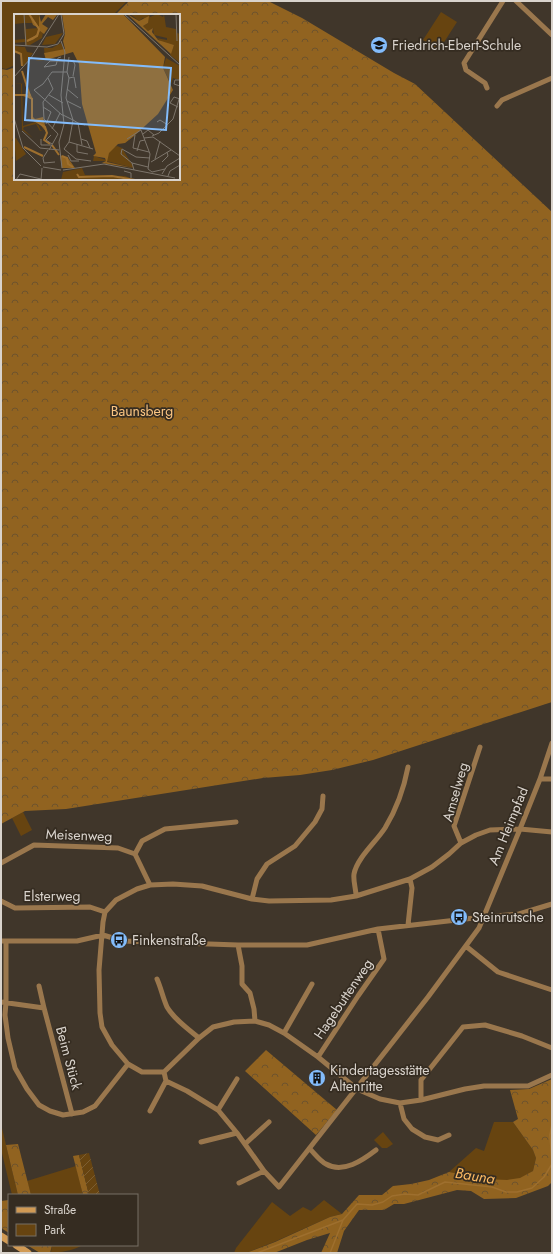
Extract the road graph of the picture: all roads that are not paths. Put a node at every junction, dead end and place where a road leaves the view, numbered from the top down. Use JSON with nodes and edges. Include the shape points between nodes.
{"nodes":[{"id":1,"x":503,"y":1,"type":"edge"},
{"id":2,"x":516,"y":1,"type":"edge"},
{"id":3,"x":552,"y":35,"type":"edge"},
{"id":4,"x":552,"y":78,"type":"edge"},
{"id":5,"x":487,"y":88,"type":"dead end"},
{"id":6,"x":497,"y":106,"type":"dead end"},
{"id":7,"x":552,"y":743,"type":"edge"},
{"id":8,"x":480,"y":747,"type":"dead end"},
{"id":9,"x":408,"y":767,"type":"dead end"},
{"id":10,"x":540,"y":779,"type":"junction"},
{"id":11,"x":552,"y":779,"type":"edge"},
{"id":12,"x":323,"y":796,"type":"dead end"},
{"id":13,"x":236,"y":822,"type":"dead end"},
{"id":14,"x":520,"y":829,"type":"junction"},
{"id":15,"x":552,"y":832,"type":"edge"},
{"id":16,"x":461,"y":843,"type":"junction"},
{"id":17,"x":136,"y":854,"type":"junction"},
{"id":18,"x":1,"y":862,"type":"edge"},
{"id":19,"x":410,"y":879,"type":"junction"},
{"id":20,"x":150,"y":885,"type":"junction"},
{"id":21,"x":356,"y":896,"type":"junction"},
{"id":22,"x":252,"y":899,"type":"junction"},
{"id":23,"x":1,"y":901,"type":"edge"},
{"id":24,"x":552,"y":904,"type":"edge"},
{"id":25,"x":105,"y":912,"type":"junction"},
{"id":26,"x":483,"y":917,"type":"junction"},
{"id":27,"x":408,"y":925,"type":"junction"},
{"id":28,"x":378,"y":929,"type":"junction"},
{"id":29,"x":103,"y":935,"type":"junction"},
{"id":30,"x":3,"y":941,"type":"edge"},
{"id":31,"x":238,"y":944,"type":"junction"},
{"id":32,"x":467,"y":946,"type":"junction"},
{"id":33,"x":157,"y":980,"type":"dead end"},
{"id":34,"x":312,"y":984,"type":"dead end"},
{"id":35,"x":39,"y":986,"type":"dead end"},
{"id":36,"x":552,"y":990,"type":"edge"},
{"id":37,"x":3,"y":1002,"type":"edge"},
{"id":38,"x":44,"y":1008,"type":"junction"},
{"id":39,"x":255,"y":1021,"type":"junction"},
{"id":40,"x":284,"y":1033,"type":"junction"},
{"id":41,"x":199,"y":1038,"type":"junction"},
{"id":42,"x":552,"y":1048,"type":"edge"},
{"id":43,"x":318,"y":1057,"type":"junction"},
{"id":44,"x":128,"y":1064,"type":"junction"},
{"id":45,"x":164,"y":1072,"type":"junction"},
{"id":46,"x":552,"y":1076,"type":"edge"},
{"id":47,"x":237,"y":1079,"type":"dead end"},
{"id":48,"x":166,"y":1081,"type":"junction"},
{"id":49,"x":357,"y":1089,"type":"junction"},
{"id":50,"x":421,"y":1100,"type":"junction"},
{"id":51,"x":400,"y":1103,"type":"junction"},
{"id":52,"x":218,"y":1110,"type":"junction"},
{"id":53,"x":150,"y":1111,"type":"dead end"},
{"id":54,"x":72,"y":1114,"type":"junction"},
{"id":55,"x":270,"y":1122,"type":"dead end"},
{"id":56,"x":236,"y":1133,"type":"junction"},
{"id":57,"x":449,"y":1135,"type":"dead end"},
{"id":58,"x":201,"y":1142,"type":"dead end"},
{"id":59,"x":245,"y":1144,"type":"junction"},
{"id":60,"x":310,"y":1149,"type":"junction"},
{"id":61,"x":376,"y":1150,"type":"dead end"},
{"id":62,"x":264,"y":1171,"type":"junction"},
{"id":63,"x":239,"y":1183,"type":"dead end"},
{"id":64,"x":18,"y":1246,"type":"edge"},
{"id":65,"x":28,"y":1253,"type":"edge"}],
"edges":[{"from":1,"to":5,"type":"street","via":[[464,63],[466,70]]},
{"from":2,"to":3,"type":"street"},
{"from":4,"to":6,"type":"street","via":[[502,100]]},
{"from":7,"to":10,"type":"street","name":"Am Heimpfad"},
{"from":8,"to":16,"type":"street","name":"Amselweg","via":[[454,826]]},
{"from":9,"to":21,"type":"street","via":[[394,810],[384,829],[358,864],[354,875]]},
{"from":10,"to":11,"type":"street"},
{"from":10,"to":14,"type":"street","name":"Am Heimpfad"},
{"from":12,"to":22,"type":"street","via":[[322,809],[315,822],[295,846],[267,864],[257,879]]},
{"from":13,"to":17,"type":"street","via":[[165,829],[142,842]]},
{"from":14,"to":15,"type":"street"},
{"from":14,"to":16,"type":"street","via":[[490,830]]},
{"from":14,"to":26,"type":"street","name":"Am Heimpfad"},
{"from":16,"to":19,"type":"street","via":[[432,867]]},
{"from":17,"to":18,"type":"street","name":"Meisenweg","via":[[118,848],[34,845]]},
{"from":17,"to":20,"type":"street"},
{"from":19,"to":21,"type":"street"},
{"from":19,"to":27,"type":"street","via":[[412,888]]},
{"from":20,"to":22,"type":"street","via":[[202,886]]},
{"from":20,"to":25,"type":"street","via":[[116,900]]},
{"from":21,"to":22,"type":"street","via":[[331,900]]},
{"from":23,"to":25,"type":"street","name":"Elsterweg","via":[[15,908],[90,907]]},
{"from":24,"to":26,"type":"street","via":[[519,914]]},
{"from":25,"to":29,"type":"street"},
{"from":26,"to":27,"type":"street"},
{"from":26,"to":32,"type":"street"},
{"from":27,"to":28,"type":"street"},
{"from":28,"to":31,"type":"street","via":[[307,945]]},
{"from":28,"to":43,"type":"street","name":"Hagebuttenweg","via":[[384,959]]},
{"from":29,"to":30,"type":"street","via":[[77,941]]},
{"from":29,"to":31,"type":"street","via":[[122,941]]},
{"from":29,"to":44,"type":"street","via":[[99,970],[102,1027],[112,1045]]},
{"from":30,"to":37,"type":"street"},
{"from":31,"to":39,"type":"street","via":[[242,984],[250,993]]},
{"from":32,"to":36,"type":"street","via":[[498,972]]},
{"from":32,"to":49,"type":"street"},
{"from":33,"to":41,"type":"street","via":[[167,1006],[174,1016]]},
{"from":34,"to":40,"type":"street"},
{"from":35,"to":38,"type":"street","name":"Beim Stück"},
{"from":37,"to":38,"type":"street"},
{"from":37,"to":54,"type":"street","via":[[15,1068],[27,1089],[39,1105],[63,1115]]},
{"from":38,"to":54,"type":"street","name":"Beim Stück"},
{"from":39,"to":40,"type":"street"},
{"from":39,"to":41,"type":"street","via":[[234,1022],[214,1028]]},
{"from":40,"to":43,"type":"street"},
{"from":41,"to":45,"type":"street"},
{"from":42,"to":50,"type":"street","via":[[484,1025],[463,1027],[421,1080]]},
{"from":43,"to":49,"type":"street"},
{"from":44,"to":45,"type":"street","via":[[142,1072]]},
{"from":44,"to":54,"type":"street","via":[[95,1106]]},
{"from":45,"to":48,"type":"street"},
{"from":46,"to":50,"type":"street","via":[[528,1086],[484,1086]]},
{"from":47,"to":52,"type":"street"},
{"from":48,"to":52,"type":"street"},
{"from":48,"to":53,"type":"street"},
{"from":49,"to":51,"type":"street","via":[[380,1099]]},
{"from":49,"to":60,"type":"street"},
{"from":50,"to":51,"type":"street"},
{"from":51,"to":57,"type":"street","via":[[404,1120],[412,1129],[425,1137],[438,1140]]},
{"from":52,"to":56,"type":"street"},
{"from":55,"to":59,"type":"street"},
{"from":56,"to":58,"type":"street"},
{"from":56,"to":59,"type":"street"},
{"from":59,"to":62,"type":"street"},
{"from":60,"to":61,"type":"street","via":[[325,1164],[339,1168],[360,1161]]},
{"from":60,"to":62,"type":"street","via":[[280,1187]]},
{"from":62,"to":63,"type":"street"},
{"from":64,"to":65,"type":"main road"}]}
